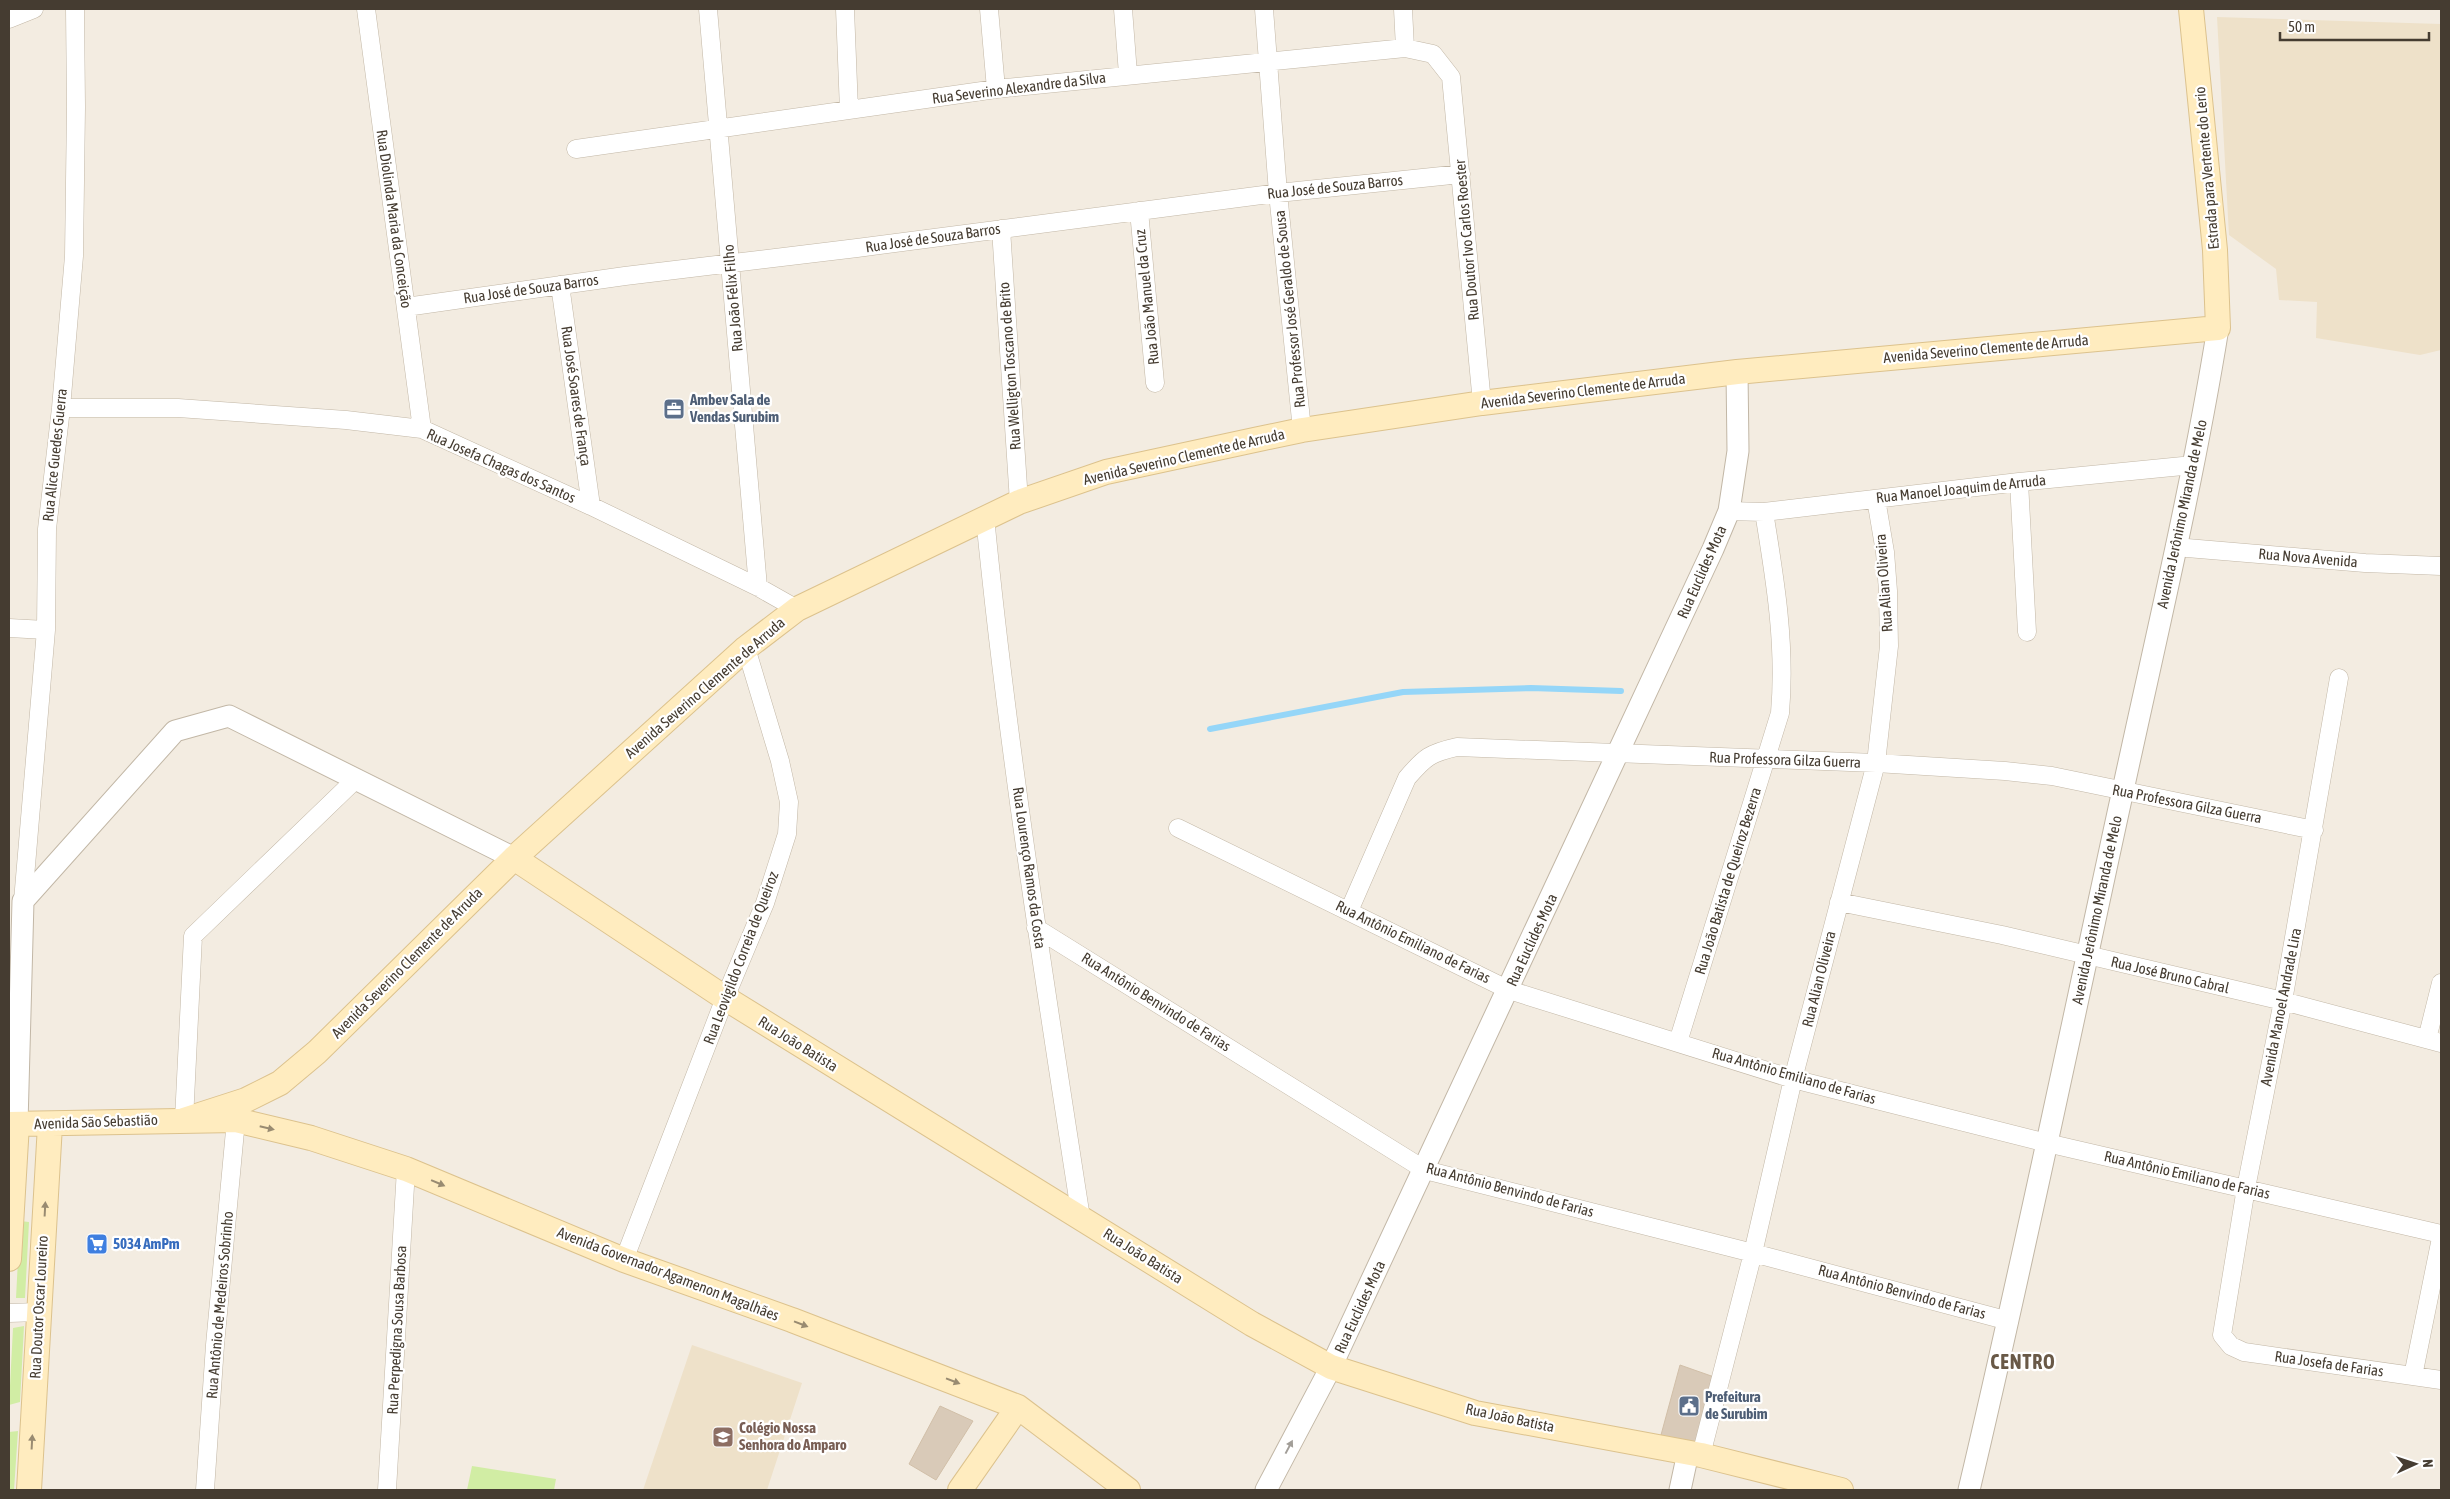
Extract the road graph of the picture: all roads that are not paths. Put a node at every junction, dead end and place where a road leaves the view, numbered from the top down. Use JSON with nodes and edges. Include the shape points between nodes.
{"nodes":[{"id":1,"x":34,"y":9,"type":"edge"},
{"id":2,"x":75,"y":9,"type":"edge"},
{"id":3,"x":366,"y":9,"type":"edge"},
{"id":4,"x":708,"y":9,"type":"edge"},
{"id":5,"x":845,"y":9,"type":"edge"},
{"id":6,"x":989,"y":9,"type":"edge"},
{"id":7,"x":1123,"y":9,"type":"edge"},
{"id":8,"x":1264,"y":9,"type":"edge"},
{"id":9,"x":1402,"y":9,"type":"edge"},
{"id":10,"x":2192,"y":9,"type":"edge"},
{"id":11,"x":9,"y":18,"type":"edge"},
{"id":12,"x":1405,"y":48,"type":"junction"},
{"id":13,"x":1268,"y":60,"type":"junction"},
{"id":14,"x":1128,"y":74,"type":"junction"},
{"id":15,"x":1451,"y":77,"type":"joint"},
{"id":16,"x":996,"y":90,"type":"junction"},
{"id":17,"x":850,"y":110,"type":"junction"},
{"id":18,"x":719,"y":128,"type":"junction"},
{"id":19,"x":576,"y":149,"type":"dead end"},
{"id":20,"x":1461,"y":174,"type":"junction"},
{"id":21,"x":1278,"y":193,"type":"junction"},
{"id":22,"x":1139,"y":211,"type":"junction"},
{"id":23,"x":1001,"y":229,"type":"junction"},
{"id":24,"x":730,"y":263,"type":"junction"},
{"id":25,"x":560,"y":285,"type":"junction"},
{"id":26,"x":406,"y":307,"type":"junction"},
{"id":27,"x":2218,"y":328,"type":"junction"},
{"id":28,"x":1737,"y":372,"type":"junction"},
{"id":29,"x":1155,"y":382,"type":"dead end"},
{"id":30,"x":1482,"y":403,"type":"junction"},
{"id":31,"x":61,"y":408,"type":"junction"},
{"id":32,"x":422,"y":429,"type":"junction"},
{"id":33,"x":1302,"y":430,"type":"junction"},
{"id":34,"x":2193,"y":465,"type":"junction"},
{"id":35,"x":2019,"y":482,"type":"junction"},
{"id":36,"x":1876,"y":499,"type":"junction"},
{"id":37,"x":1019,"y":502,"type":"junction"},
{"id":38,"x":591,"y":506,"type":"junction"},
{"id":39,"x":1729,"y":511,"type":"junction"},
{"id":40,"x":1764,"y":512,"type":"junction"},
{"id":41,"x":985,"y":517,"type":"junction"},
{"id":42,"x":2175,"y":547,"type":"junction"},
{"id":43,"x":2441,"y":566,"type":"edge"},
{"id":44,"x":758,"y":588,"type":"junction"},
{"id":45,"x":797,"y":609,"type":"junction"},
{"id":46,"x":9,"y":628,"type":"edge"},
{"id":47,"x":46,"y":630,"type":"junction"},
{"id":48,"x":2027,"y":632,"type":"dead end"},
{"id":49,"x":746,"y":648,"type":"junction"},
{"id":50,"x":2339,"y":678,"type":"dead end"},
{"id":51,"x":1619,"y":753,"type":"junction"},
{"id":52,"x":1766,"y":760,"type":"junction"},
{"id":53,"x":1876,"y":763,"type":"junction"},
{"id":54,"x":356,"y":780,"type":"junction"},
{"id":55,"x":2122,"y":792,"type":"junction"},
{"id":56,"x":1178,"y":828,"type":"dead end"},
{"id":57,"x":2314,"y":830,"type":"junction"},
{"id":58,"x":514,"y":858,"type":"junction"},
{"id":59,"x":16,"y":901,"type":"edge"},
{"id":60,"x":1839,"y":902,"type":"junction"},
{"id":61,"x":1349,"y":911,"type":"junction"},
{"id":62,"x":1036,"y":928,"type":"junction"},
{"id":63,"x":2087,"y":956,"type":"junction"},
{"id":64,"x":2441,"y":983,"type":"edge"},
{"id":65,"x":1509,"y":990,"type":"junction"},
{"id":66,"x":725,"y":998,"type":"junction"},
{"id":67,"x":2283,"y":1001,"type":"junction"},
{"id":68,"x":2434,"y":1041,"type":"edge"},
{"id":69,"x":1678,"y":1042,"type":"junction"},
{"id":70,"x":1793,"y":1079,"type":"junction"},
{"id":71,"x":184,"y":1120,"type":"junction"},
{"id":72,"x":236,"y":1120,"type":"junction"},
{"id":73,"x":13,"y":1124,"type":"edge"},
{"id":74,"x":50,"y":1125,"type":"junction"},
{"id":75,"x":2047,"y":1143,"type":"junction"},
{"id":76,"x":406,"y":1169,"type":"junction"},
{"id":77,"x":1425,"y":1170,"type":"junction"},
{"id":78,"x":2246,"y":1188,"type":"junction"},
{"id":79,"x":1081,"y":1218,"type":"junction"},
{"id":80,"x":2441,"y":1236,"type":"edge"},
{"id":81,"x":1753,"y":1253,"type":"junction"},
{"id":82,"x":9,"y":1259,"type":"edge"},
{"id":83,"x":624,"y":1260,"type":"junction"},
{"id":84,"x":9,"y":1312,"type":"edge"},
{"id":85,"x":39,"y":1312,"type":"junction"},
{"id":86,"x":2009,"y":1321,"type":"junction"},
{"id":87,"x":2222,"y":1335,"type":"joint"},
{"id":88,"x":1331,"y":1367,"type":"junction"},
{"id":89,"x":2413,"y":1376,"type":"junction"},
{"id":90,"x":2441,"y":1380,"type":"edge"},
{"id":91,"x":1018,"y":1407,"type":"junction"},
{"id":92,"x":1695,"y":1454,"type":"junction"},
{"id":93,"x":29,"y":1490,"type":"edge"},
{"id":94,"x":205,"y":1490,"type":"edge"},
{"id":95,"x":387,"y":1490,"type":"edge"},
{"id":96,"x":960,"y":1490,"type":"edge"},
{"id":97,"x":1128,"y":1490,"type":"edge"},
{"id":98,"x":1266,"y":1490,"type":"edge"},
{"id":99,"x":1680,"y":1490,"type":"edge"},
{"id":100,"x":1841,"y":1490,"type":"edge"},
{"id":101,"x":1969,"y":1490,"type":"edge"}],
"edges":[{"from":1,"to":11,"type":"street"},
{"from":2,"to":31,"type":"street","name":"Rua Alice Guedes Guerra","via":[[74,256]]},
{"from":3,"to":26,"type":"street","name":"Rua Diolinda Maria da Conceição"},
{"from":4,"to":18,"type":"street","name":"Rua João Félix Filho"},
{"from":5,"to":17,"type":"street"},
{"from":6,"to":16,"type":"street"},
{"from":7,"to":14,"type":"street"},
{"from":8,"to":13,"type":"street","name":"Rua Professor José Geraldo de Sousa"},
{"from":9,"to":12,"type":"street"},
{"from":10,"to":27,"type":"main road","name":"Estrada para Vertente do Lerio","via":[[2215,250]]},
{"from":12,"to":13,"type":"street","name":"Rua Severino Alexandre da Silva"},
{"from":12,"to":15,"type":"street","name":"Rua Severino Alexandre da Silva","via":[[1433,54]]},
{"from":13,"to":14,"type":"street","name":"Rua Severino Alexandre da Silva"},
{"from":13,"to":21,"type":"street","name":"Rua Professor José Geraldo de Sousa"},
{"from":14,"to":16,"type":"street","name":"Rua Severino Alexandre da Silva"},
{"from":15,"to":20,"type":"street","name":"Rua Doutor Ivo Carlos Roester"},
{"from":16,"to":17,"type":"street","name":"Rua Severino Alexandre da Silva"},
{"from":17,"to":18,"type":"street","name":"Rua Severino Alexandre da Silva"},
{"from":18,"to":19,"type":"street","name":"Rua Severino Alexandre da Silva"},
{"from":18,"to":24,"type":"street","name":"Rua João Félix Filho"},
{"from":20,"to":21,"type":"street","name":"Rua José de Souza Barros"},
{"from":20,"to":30,"type":"street","name":"Rua Doutor Ivo Carlos Roester"},
{"from":21,"to":22,"type":"street","name":"Rua José de Souza Barros"},
{"from":21,"to":33,"type":"street","name":"Rua Professor José Geraldo de Sousa"},
{"from":22,"to":23,"type":"street","name":"Rua José de Souza Barros"},
{"from":22,"to":29,"type":"street","name":"Rua João Manuel da Cruz"},
{"from":23,"to":24,"type":"street","name":"Rua José de Souza Barros"},
{"from":23,"to":37,"type":"street","name":"Rua Welligton Toscano de Brito"},
{"from":24,"to":25,"type":"street","name":"Rua José de Souza Barros"},
{"from":24,"to":44,"type":"street","name":"Rua João Félix Filho"},
{"from":25,"to":26,"type":"street","name":"Rua José de Souza Barros"},
{"from":25,"to":38,"type":"street","name":"Rua José Soares de França"},
{"from":26,"to":32,"type":"street","name":"Rua Diolinda Maria da Conceição"},
{"from":27,"to":28,"type":"main road","name":"Avenida Severino Clemente de Arruda"},
{"from":27,"to":34,"type":"street","name":"Avenida Jerônimo Miranda de Melo"},
{"from":28,"to":30,"type":"main road","name":"Avenida Severino Clemente de Arruda"},
{"from":28,"to":39,"type":"street","name":"Rua Euclides Mota","via":[[1738,451]]},
{"from":30,"to":33,"type":"main road","name":"Avenida Severino Clemente de Arruda"},
{"from":31,"to":32,"type":"street","name":"Rua Josefa Chagas dos Santos","via":[[178,408]]},
{"from":31,"to":47,"type":"street","name":"Rua Alice Guedes Guerra","via":[[47,529]]},
{"from":32,"to":38,"type":"street","name":"Rua Josefa Chagas dos Santos"},
{"from":33,"to":37,"type":"main road","name":"Avenida Severino Clemente de Arruda","via":[[1106,472]]},
{"from":34,"to":35,"type":"street","name":"Rua Manoel Joaquim de Arruda"},
{"from":34,"to":42,"type":"street","name":"Avenida Jerônimo Miranda de Melo"},
{"from":35,"to":36,"type":"street","name":"Rua Manoel Joaquim de Arruda"},
{"from":35,"to":48,"type":"street"},
{"from":36,"to":40,"type":"street","name":"Rua Manoel Joaquim de Arruda"},
{"from":36,"to":53,"type":"street","name":"Rua Alian Oliveira","via":[[1885,552],[1889,646]]},
{"from":37,"to":41,"type":"main road","name":"Avenida Severino Clemente de Arruda"},
{"from":38,"to":44,"type":"street","name":"Rua Josefa Chagas dos Santos"},
{"from":39,"to":40,"type":"street","name":"Rua Manoel Joaquim de Arruda"},
{"from":39,"to":51,"type":"street","name":"Rua Euclides Mota"},
{"from":40,"to":52,"type":"street","name":"Rua João Batista de Queiroz Bezerra","via":[[1776,583],[1783,682],[1780,713]]},
{"from":41,"to":45,"type":"main road","name":"Avenida Severino Clemente de Arruda"},
{"from":41,"to":62,"type":"street","name":"Rua Lourenço Ramos da Costa","via":[[996,630]]},
{"from":42,"to":43,"type":"street","name":"Rua Nova Avenida"},
{"from":42,"to":55,"type":"street","name":"Avenida Jerônimo Miranda de Melo"},
{"from":44,"to":45,"type":"street","name":"Rua Josefa Chagas dos Santos"},
{"from":45,"to":49,"type":"main road","name":"Avenida Severino Clemente de Arruda"},
{"from":46,"to":47,"type":"street"},
{"from":47,"to":59,"type":"street","name":"Rua Alice Guedes Guerra"},
{"from":49,"to":58,"type":"main road","name":"Avenida Severino Clemente de Arruda"},
{"from":49,"to":66,"type":"street","name":"Rua Leovigildo Correia de Queiroz","via":[[780,761],[788,802],[787,834],[765,903]]},
{"from":50,"to":57,"type":"street","name":"Avenida Manoel Andrade Lira"},
{"from":51,"to":52,"type":"street","name":"Rua Professora Gilza Guerra"},
{"from":51,"to":61,"type":"street","name":"Rua Professora Gilza Guerra","via":[[1457,747],[1433,753],[1407,778]]},
{"from":51,"to":65,"type":"street","name":"Rua Euclides Mota"},
{"from":52,"to":53,"type":"street","name":"Rua Professora Gilza Guerra"},
{"from":52,"to":69,"type":"street","name":"Rua João Batista de Queiroz Bezerra"},
{"from":53,"to":55,"type":"street","name":"Rua Professora Gilza Guerra","via":[[2052,776]]},
{"from":53,"to":60,"type":"street","name":"Rua Alian Oliveira"},
{"from":54,"to":58,"type":"street"},
{"from":54,"to":59,"type":"street","via":[[229,716],[175,731]]},
{"from":54,"to":71,"type":"street","via":[[193,936]]},
{"from":55,"to":57,"type":"street","name":"Rua Professora Gilza Guerra"},
{"from":55,"to":63,"type":"street","name":"Avenida Jerônimo Miranda de Melo"},
{"from":56,"to":61,"type":"street","name":"Rua Antônio Emiliano de Farias"},
{"from":57,"to":67,"type":"street","name":"Avenida Manoel Andrade Lira"},
{"from":58,"to":66,"type":"main road","name":"Rua João Batista"},
{"from":58,"to":71,"type":"main road","name":"Avenida Severino Clemente de Arruda","via":[[317,1052],[280,1083],[246,1100]]},
{"from":59,"to":73,"type":"street"},
{"from":60,"to":63,"type":"street","name":"Rua José Bruno Cabral"},
{"from":60,"to":70,"type":"street","name":"Rua Alian Oliveira"},
{"from":61,"to":65,"type":"street","name":"Rua Antônio Emiliano de Farias"},
{"from":62,"to":77,"type":"street","name":"Rua Antônio Benvindo de Farias"},
{"from":62,"to":79,"type":"street","name":"Rua Lourenço Ramos da Costa"},
{"from":63,"to":67,"type":"street","name":"Rua José Bruno Cabral"},
{"from":63,"to":75,"type":"street","name":"Avenida Jerônimo Miranda de Melo"},
{"from":64,"to":68,"type":"street"},
{"from":65,"to":69,"type":"street","name":"Rua Antônio Emiliano de Farias"},
{"from":65,"to":77,"type":"street","name":"Rua Euclides Mota"},
{"from":66,"to":79,"type":"main road","name":"Rua João Batista"},
{"from":66,"to":83,"type":"street","name":"Rua Leovigildo Correia de Queiroz"},
{"from":67,"to":68,"type":"street","name":"Rua José Bruno Cabral"},
{"from":67,"to":78,"type":"street","name":"Avenida Manoel Andrade Lira"},
{"from":69,"to":70,"type":"street","name":"Rua Antônio Emiliano de Farias"},
{"from":70,"to":75,"type":"street","name":"Rua Antônio Emiliano de Farias"},
{"from":70,"to":81,"type":"street","name":"Rua Alian Oliveira"},
{"from":71,"to":72,"type":"main road","name":"Avenida Governador Agamenon Magalhães"},
{"from":71,"to":74,"type":"main road","name":"Avenida São Sebastião"},
{"from":72,"to":76,"type":"main road","name":"Avenida Governador Agamenon Magalhães","one_way":true,"via":[[311,1138]]},
{"from":72,"to":94,"type":"street","name":"Rua Antônio de Medeiros Sobrinho"},
{"from":73,"to":74,"type":"main road","name":"Avenida São Sebastião"},
{"from":73,"to":82,"type":"main road"},
{"from":85,"to":74,"type":"main road","name":"Rua Doutor Oscar Loureiro","one_way":true},
{"from":75,"to":78,"type":"street","name":"Rua Antônio Emiliano de Farias"},
{"from":75,"to":86,"type":"street","name":"Avenida Jerônimo Miranda de Melo"},
{"from":76,"to":83,"type":"main road","name":"Avenida Governador Agamenon Magalhães","one_way":true},
{"from":76,"to":95,"type":"street","name":"Rua Perpedigna Sousa Barbosa"},
{"from":77,"to":81,"type":"street","name":"Rua Antônio Benvindo de Farias"},
{"from":77,"to":88,"type":"street","name":"Rua Euclides Mota"},
{"from":78,"to":80,"type":"street","name":"Rua Antônio Emiliano de Farias"},
{"from":78,"to":87,"type":"street","name":"Avenida Manoel Andrade Lira"},
{"from":79,"to":88,"type":"main road","name":"Rua João Batista","via":[[1252,1324]]},
{"from":80,"to":89,"type":"street"},
{"from":81,"to":86,"type":"street","name":"Rua Antônio Benvindo de Farias"},
{"from":81,"to":92,"type":"street","name":"Rua Alian Oliveira"},
{"from":83,"to":91,"type":"main road","name":"Avenida Governador Agamenon Magalhães","one_way":true,"via":[[792,1320]]},
{"from":84,"to":85,"type":"street"},
{"from":93,"to":85,"type":"main road","name":"Rua Doutor Oscar Loureiro","one_way":true},
{"from":86,"to":101,"type":"street","name":"Avenida Jerônimo Miranda de Melo"},
{"from":87,"to":89,"type":"street","name":"Rua Josefa de Farias","via":[[2231,1346],[2244,1352]]},
{"from":88,"to":92,"type":"main road","name":"Rua João Batista","via":[[1474,1413]]},
{"from":98,"to":88,"type":"street","name":"Rua Euclides Mota","one_way":true},
{"from":89,"to":90,"type":"street","name":"Rua Josefa de Farias"},
{"from":91,"to":96,"type":"main road"},
{"from":91,"to":97,"type":"main road","name":"Avenida Governador Agamenon Magalhães"},
{"from":92,"to":99,"type":"street"},
{"from":92,"to":100,"type":"main road","name":"Rua João Batista"}]}
